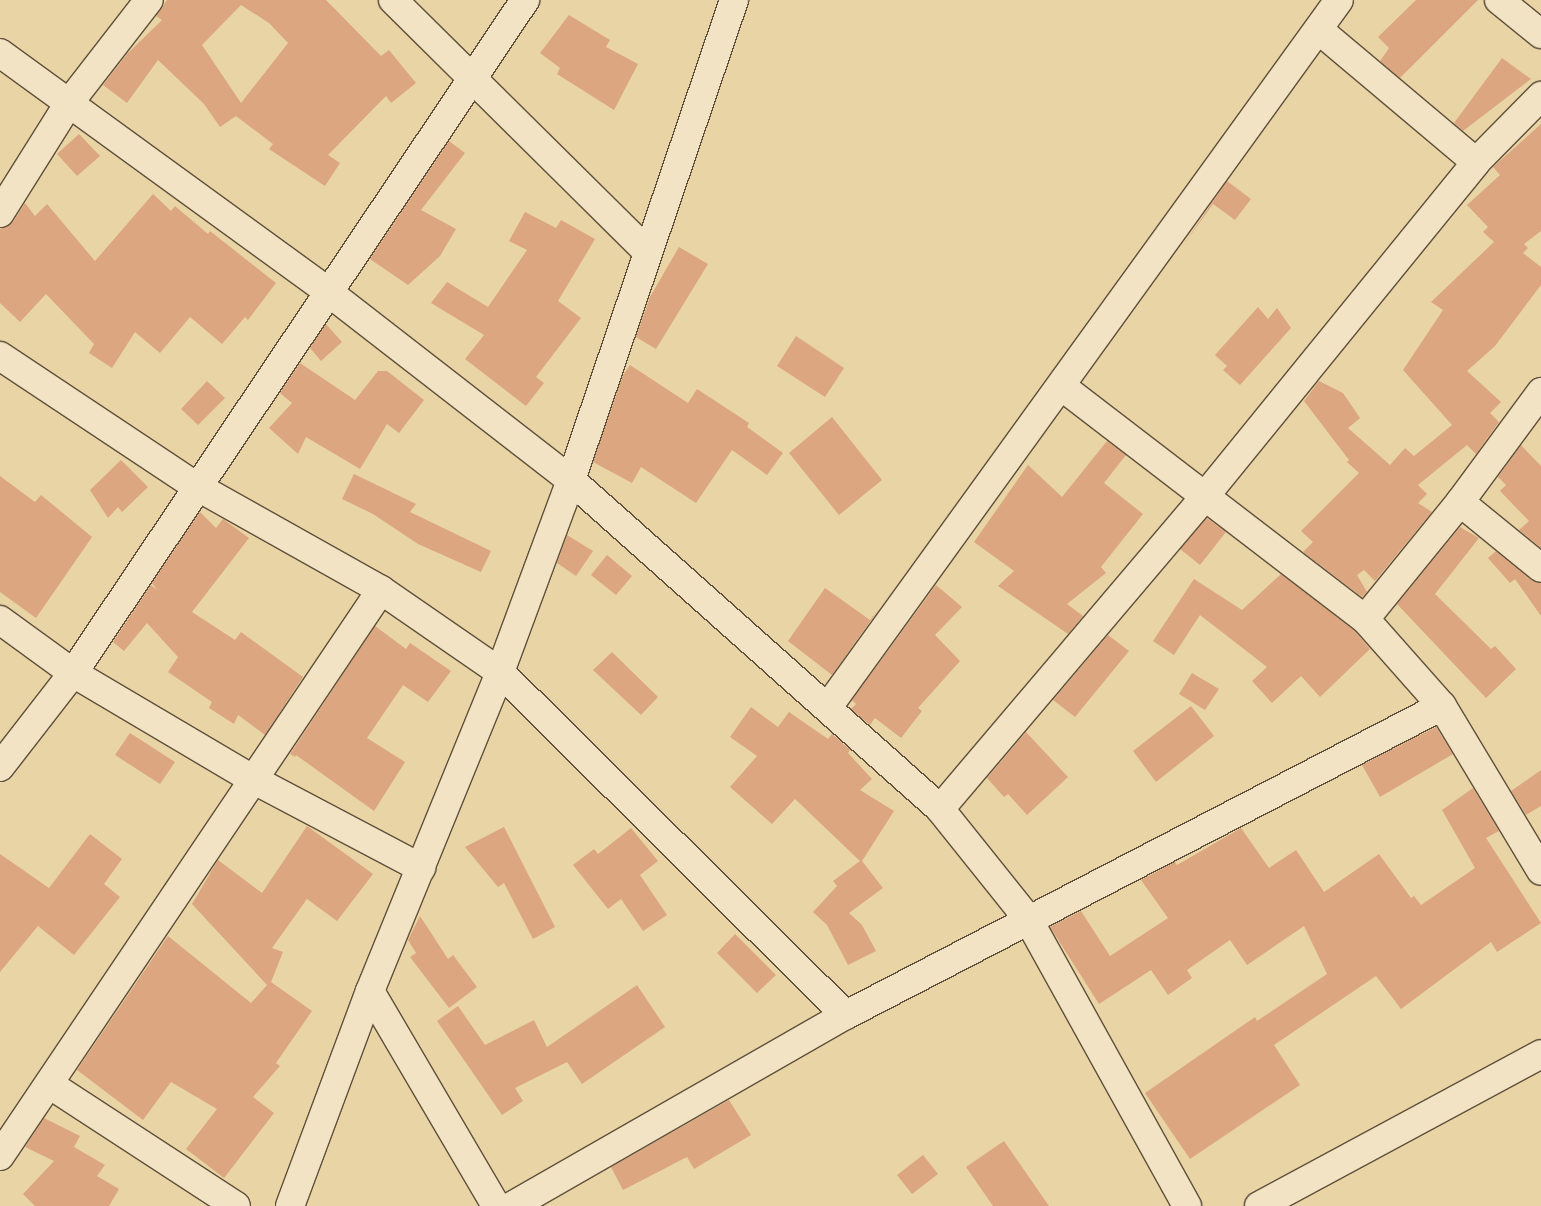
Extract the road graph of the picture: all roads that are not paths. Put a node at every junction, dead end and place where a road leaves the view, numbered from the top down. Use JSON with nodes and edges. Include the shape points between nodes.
{"nodes":[{"id":1,"x":149,"y":0,"type":"edge"},
{"id":2,"x":393,"y":0,"type":"edge"},
{"id":3,"x":525,"y":0,"type":"edge"},
{"id":4,"x":734,"y":0,"type":"edge"},
{"id":5,"x":1339,"y":0,"type":"edge"},
{"id":6,"x":1499,"y":0,"type":"edge"},
{"id":7,"x":1319,"y":30,"type":"junction"},
{"id":8,"x":1541,"y":34,"type":"edge"},
{"id":9,"x":0,"y":53,"type":"edge"},
{"id":10,"x":472,"y":75,"type":"junction"},
{"id":11,"x":1541,"y":96,"type":"edge"},
{"id":12,"x":69,"y":103,"type":"junction"},
{"id":13,"x":1476,"y":162,"type":"junction"},
{"id":14,"x":0,"y":213,"type":"edge"},
{"id":15,"x":646,"y":250,"type":"junction"},
{"id":16,"x":327,"y":291,"type":"junction"},
{"id":17,"x":0,"y":356,"type":"edge"},
{"id":18,"x":1061,"y":386,"type":"junction"},
{"id":19,"x":1541,"y":392,"type":"edge"},
{"id":20,"x":571,"y":480,"type":"junction"},
{"id":21,"x":196,"y":486,"type":"junction"},
{"id":22,"x":1205,"y":496,"type":"junction"},
{"id":23,"x":1460,"y":502,"type":"junction"},
{"id":24,"x":1541,"y":568,"type":"edge"},
{"id":25,"x":381,"y":590,"type":"junction"},
{"id":26,"x":1365,"y":618,"type":"junction"},
{"id":27,"x":0,"y":620,"type":"edge"},
{"id":28,"x":500,"y":672,"type":"junction"},
{"id":29,"x":74,"y":673,"type":"junction"},
{"id":30,"x":1442,"y":706,"type":"junction"},
{"id":31,"x":828,"y":707,"type":"junction"},
{"id":32,"x":0,"y":767,"type":"edge"},
{"id":33,"x":254,"y":780,"type":"junction"},
{"id":34,"x":940,"y":809,"type":"junction"},
{"id":35,"x":421,"y":868,"type":"junction"},
{"id":36,"x":1541,"y":871,"type":"edge"},
{"id":37,"x":1028,"y":919,"type":"junction"},
{"id":38,"x":370,"y":991,"type":"junction"},
{"id":39,"x":846,"y":1015,"type":"junction"},
{"id":40,"x":1541,"y":1054,"type":"edge"},
{"id":41,"x":49,"y":1084,"type":"junction"},
{"id":42,"x":0,"y":1156,"type":"edge"},
{"id":43,"x":236,"y":1206,"type":"edge"},
{"id":44,"x":290,"y":1206,"type":"edge"},
{"id":45,"x":496,"y":1206,"type":"edge"},
{"id":46,"x":512,"y":1206,"type":"edge"},
{"id":47,"x":1187,"y":1206,"type":"edge"},
{"id":48,"x":1259,"y":1206,"type":"edge"}],
"edges":[{"from":1,"to":12,"type":"street"},
{"from":2,"to":10,"type":"street"},
{"from":3,"to":10,"type":"street"},
{"from":4,"to":15,"type":"street"},
{"from":5,"to":7,"type":"street"},
{"from":6,"to":8,"type":"street"},
{"from":7,"to":13,"type":"street"},
{"from":7,"to":18,"type":"street"},
{"from":9,"to":12,"type":"street"},
{"from":10,"to":15,"type":"street"},
{"from":10,"to":16,"type":"street"},
{"from":11,"to":13,"type":"street"},
{"from":12,"to":14,"type":"street"},
{"from":12,"to":16,"type":"street"},
{"from":13,"to":22,"type":"street"},
{"from":15,"to":20,"type":"street"},
{"from":16,"to":20,"type":"street"},
{"from":16,"to":21,"type":"street"},
{"from":17,"to":21,"type":"street"},
{"from":18,"to":22,"type":"street"},
{"from":18,"to":31,"type":"street"},
{"from":19,"to":23,"type":"street"},
{"from":20,"to":28,"type":"street"},
{"from":20,"to":31,"type":"street"},
{"from":21,"to":25,"type":"street"},
{"from":21,"to":29,"type":"street"},
{"from":22,"to":26,"type":"street"},
{"from":22,"to":34,"type":"street"},
{"from":23,"to":24,"type":"street"},
{"from":23,"to":26,"type":"street"},
{"from":25,"to":28,"type":"street"},
{"from":25,"to":33,"type":"street"},
{"from":26,"to":30,"type":"street"},
{"from":27,"to":29,"type":"street"},
{"from":28,"to":35,"type":"street"},
{"from":28,"to":39,"type":"street"},
{"from":29,"to":32,"type":"street"},
{"from":29,"to":33,"type":"street"},
{"from":30,"to":36,"type":"street"},
{"from":30,"to":37,"type":"street"},
{"from":31,"to":34,"type":"street"},
{"from":33,"to":35,"type":"street"},
{"from":33,"to":41,"type":"street"},
{"from":34,"to":37,"type":"street"},
{"from":35,"to":38,"type":"street"},
{"from":37,"to":39,"type":"street"},
{"from":37,"to":47,"type":"street"},
{"from":38,"to":44,"type":"street"},
{"from":38,"to":45,"type":"street"},
{"from":39,"to":46,"type":"street"},
{"from":40,"to":48,"type":"street"},
{"from":41,"to":42,"type":"street"},
{"from":41,"to":43,"type":"street"}]}
